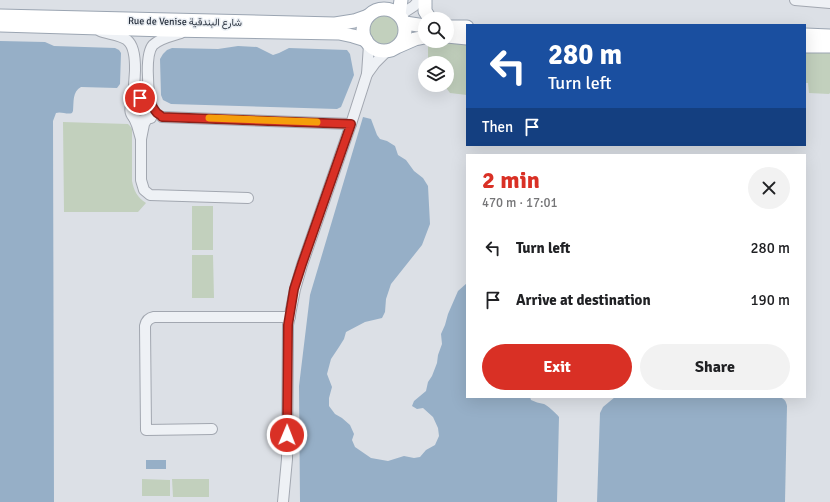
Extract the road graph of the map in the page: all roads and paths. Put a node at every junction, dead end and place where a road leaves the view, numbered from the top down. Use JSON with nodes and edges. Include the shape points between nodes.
{"nodes":[{"id":1,"x":401,"y":0,"type":"edge"},
{"id":2,"x":795,"y":0,"type":"edge"},
{"id":3,"x":419,"y":2,"type":"edge"},
{"id":4,"x":830,"y":3,"type":"edge"},
{"id":5,"x":387,"y":4,"type":"edge"},
{"id":6,"x":425,"y":12,"type":"edge"},
{"id":7,"x":0,"y":16,"type":"edge"},
{"id":8,"x":368,"y":16,"type":"junction"},
{"id":9,"x":402,"y":18,"type":"junction"},
{"id":10,"x":418,"y":24,"type":"edge"},
{"id":11,"x":0,"y":25,"type":"edge"},
{"id":12,"x":454,"y":27,"type":"edge"},
{"id":13,"x":466,"y":27,"type":"edge"},
{"id":14,"x":86,"y":28,"type":"junction"},
{"id":15,"x":186,"y":31,"type":"junction"},
{"id":16,"x":806,"y":35,"type":"edge"},
{"id":17,"x":830,"y":36,"type":"edge"},
{"id":18,"x":454,"y":37,"type":"edge"},
{"id":19,"x":418,"y":38,"type":"edge"},
{"id":20,"x":466,"y":38,"type":"edge"},
{"id":21,"x":367,"y":42,"type":"junction"},
{"id":22,"x":806,"y":46,"type":"edge"},
{"id":23,"x":830,"y":46,"type":"edge"},
{"id":24,"x":393,"y":48,"type":"junction"},
{"id":25,"x":367,"y":74,"type":"junction"},
{"id":26,"x":131,"y":104,"type":"junction"},
{"id":27,"x":151,"y":104,"type":"junction"},
{"id":28,"x":162,"y":117,"type":"junction"},
{"id":29,"x":134,"y":118,"type":"junction"},
{"id":30,"x":147,"y":119,"type":"junction"},
{"id":31,"x":351,"y":124,"type":"junction"},
{"id":32,"x":141,"y":139,"type":"junction"},
{"id":33,"x":248,"y":198,"type":"dead end"},
{"id":34,"x":290,"y":317,"type":"junction"},
{"id":35,"x":212,"y":429,"type":"dead end"},
{"id":36,"x":284,"y":501,"type":"edge"}],
"edges":[{"from":1,"to":9,"type":"main road"},
{"from":2,"to":4,"type":"street"},
{"from":3,"to":6,"type":"main road"},
{"from":3,"to":9,"type":"street"},
{"from":5,"to":8,"type":"main road"},
{"from":5,"to":9,"type":"main road"},
{"from":7,"to":8,"type":"main road","name":"Rue de Venise شارع البندقية","via":[[335,24]]},
{"from":8,"to":21,"type":"main road","via":[[363,29]]},
{"from":9,"to":10,"type":"main road"},
{"from":9,"to":24,"type":"main road","via":[[405,34],[403,40]]},
{"from":11,"to":14,"type":"main road","name":"Rue de Venise شارع البندقية"},
{"from":12,"to":13,"type":"main road"},
{"from":14,"to":15,"type":"main road","name":"Rue de Venise شارع البندقية"},
{"from":14,"to":26,"type":"street","via":[[125,38],[132,46],[134,83]]},
{"from":15,"to":21,"type":"main road","name":"Rue de Venise شارع البندقية","via":[[340,33]]},
{"from":15,"to":27,"type":"street","via":[[157,41],[150,49],[148,87]]},
{"from":16,"to":17,"type":"main road"},
{"from":18,"to":20,"type":"main road"},
{"from":19,"to":24,"type":"main road"},
{"from":21,"to":24,"type":"main road","via":[[380,51]]},
{"from":21,"to":25,"type":"street"},
{"from":22,"to":23,"type":"main road"},
{"from":24,"to":25,"type":"street","via":[[375,63]]},
{"from":25,"to":31,"type":"street"},
{"from":26,"to":27,"type":"street","via":[[144,98]]},
{"from":26,"to":29,"type":"street","via":[[130,112]]},
{"from":27,"to":28,"type":"street"},
{"from":27,"to":30,"type":"street","via":[[152,114]]},
{"from":28,"to":30,"type":"street"},
{"from":28,"to":31,"type":"street"},
{"from":29,"to":30,"type":"street"},
{"from":29,"to":32,"type":"street"},
{"from":30,"to":32,"type":"street"},
{"from":31,"to":34,"type":"street","via":[[294,289]]},
{"from":32,"to":33,"type":"street","via":[[141,180],[144,190],[150,196]]},
{"from":34,"to":35,"type":"street","via":[[154,317],[147,321],[146,430]]},
{"from":34,"to":36,"type":"street"}]}
